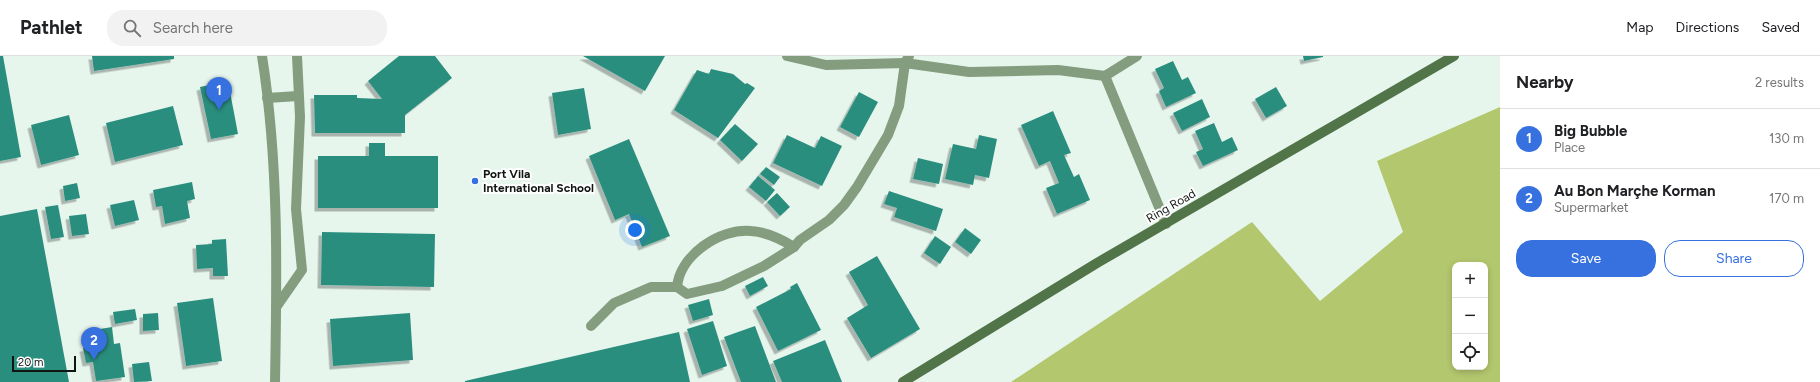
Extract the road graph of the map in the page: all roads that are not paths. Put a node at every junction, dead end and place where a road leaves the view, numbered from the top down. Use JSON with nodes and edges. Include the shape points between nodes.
{"nodes":[{"id":1,"x":262,"y":56,"type":"edge"},
{"id":2,"x":297,"y":56,"type":"edge"},
{"id":3,"x":787,"y":56,"type":"edge"},
{"id":4,"x":1454,"y":56,"type":"edge"},
{"id":5,"x":1131,"y":58,"type":"edge"},
{"id":6,"x":907,"y":59,"type":"edge"},
{"id":7,"x":1105,"y":76,"type":"junction"},
{"id":8,"x":298,"y":96,"type":"junction"},
{"id":9,"x":267,"y":98,"type":"junction"},
{"id":10,"x":1166,"y":224,"type":"junction"},
{"id":11,"x":794,"y":247,"type":"junction"},
{"id":12,"x":676,"y":287,"type":"junction"},
{"id":13,"x":277,"y":306,"type":"junction"},
{"id":14,"x":591,"y":326,"type":"dead end"},
{"id":15,"x":275,"y":382,"type":"edge"},
{"id":16,"x":902,"y":382,"type":"edge"}],
"edges":[{"from":1,"to":9,"type":"street"},
{"from":2,"to":8,"type":"street"},
{"from":3,"to":6,"type":"street","via":[[826,65]]},
{"from":4,"to":10,"type":"main road","name":"Ring Road"},
{"from":5,"to":7,"type":"street"},
{"from":6,"to":7,"type":"street","via":[[969,72],[1058,70]]},
{"from":6,"to":11,"type":"street","via":[[900,106],[888,135],[857,187],[829,220]]},
{"from":7,"to":10,"type":"street"},
{"from":8,"to":9,"type":"street"},
{"from":8,"to":13,"type":"street","via":[[300,117],[296,209],[302,270]]},
{"from":9,"to":13,"type":"street","via":[[273,172]]},
{"from":10,"to":16,"type":"main road","name":"Ring Road","via":[[1010,315]]},
{"from":11,"to":12,"type":"street","via":[[764,266],[722,286],[687,294]]},
{"from":11,"to":12,"type":"street","via":[[778,238],[752,231],[725,235],[689,258]]},
{"from":12,"to":14,"type":"street","via":[[651,287],[614,303]]},
{"from":13,"to":15,"type":"street"}]}
